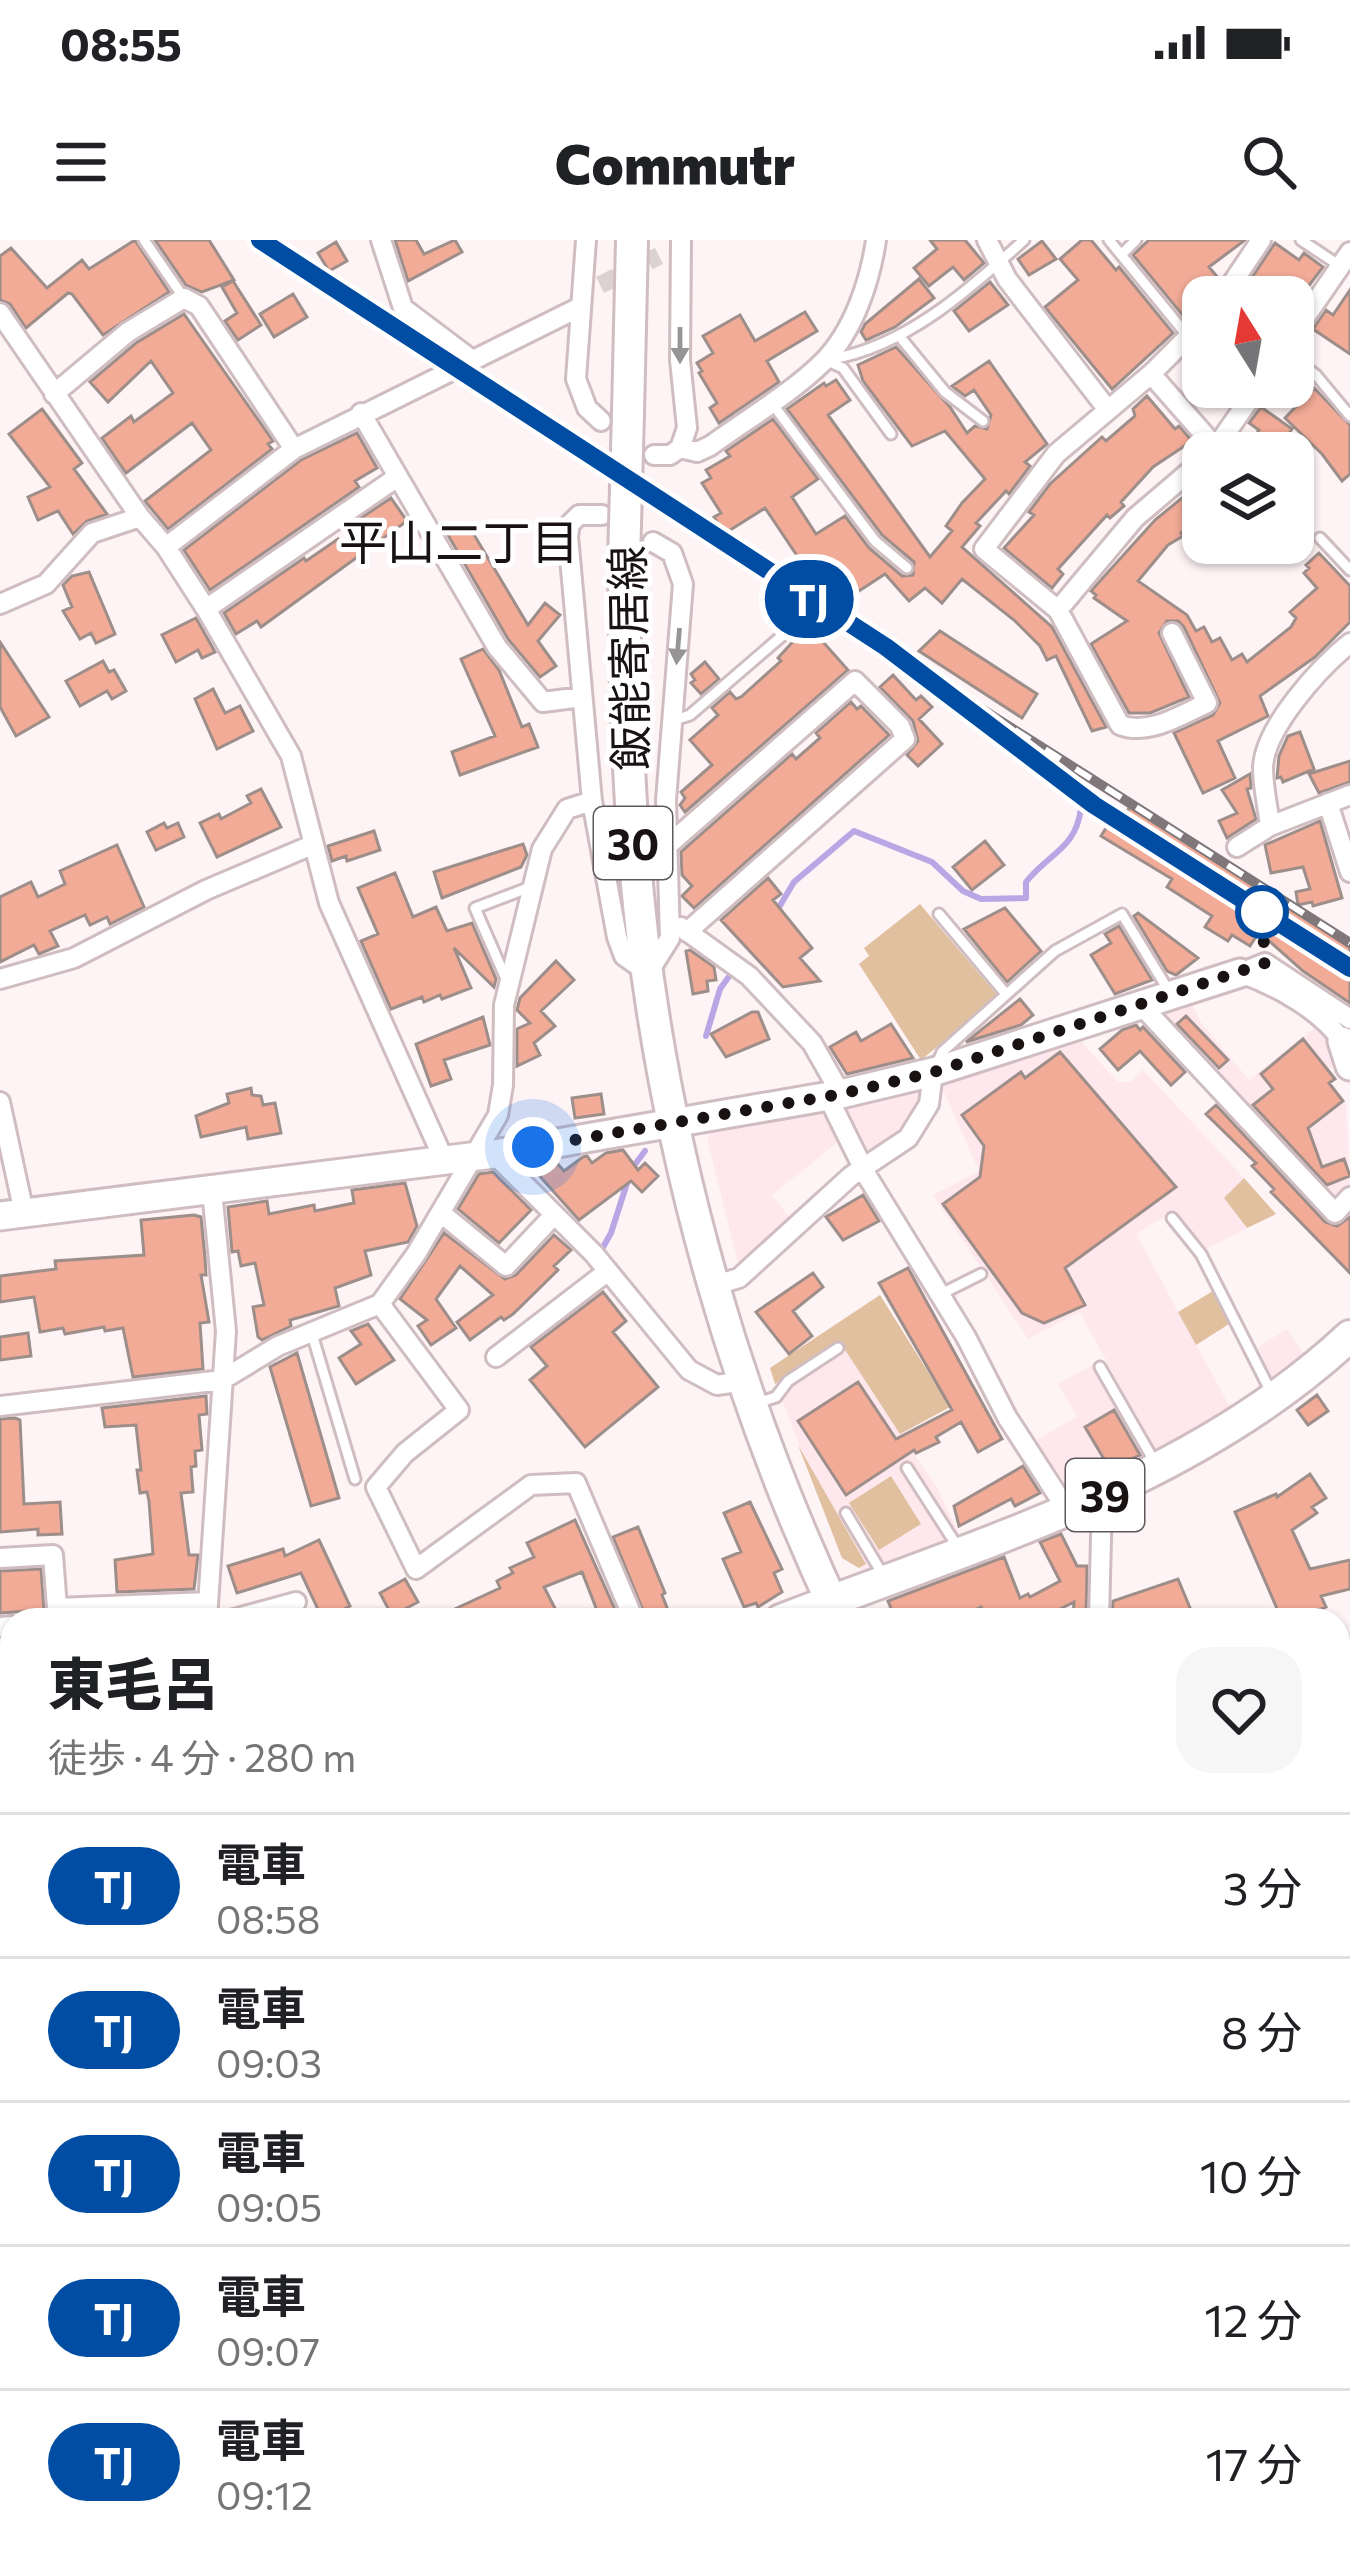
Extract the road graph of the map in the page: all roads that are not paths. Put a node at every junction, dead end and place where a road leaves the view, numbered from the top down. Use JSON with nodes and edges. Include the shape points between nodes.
{"nodes":[{"id":1,"x":144,"y":240,"type":"edge"},
{"id":2,"x":381,"y":240,"type":"edge"},
{"id":3,"x":586,"y":240,"type":"edge"},
{"id":4,"x":632,"y":240,"type":"edge"},
{"id":5,"x":876,"y":240,"type":"edge"},
{"id":6,"x":987,"y":240,"type":"edge"},
{"id":7,"x":1024,"y":240,"type":"edge"},
{"id":8,"x":1108,"y":240,"type":"edge"},
{"id":9,"x":1136,"y":240,"type":"edge"},
{"id":10,"x":1261,"y":240,"type":"edge"},
{"id":11,"x":1301,"y":240,"type":"edge"},
{"id":12,"x":681,"y":248,"type":"edge"},
{"id":13,"x":1121,"y":255,"type":"junction"},
{"id":14,"x":659,"y":256,"type":"tunnel mouth"},
{"id":15,"x":1345,"y":259,"type":"edge"},
{"id":16,"x":1000,"y":262,"type":"junction"},
{"id":17,"x":1236,"y":276,"type":"edge"},
{"id":18,"x":184,"y":298,"type":"junction"},
{"id":19,"x":1314,"y":304,"type":"edge"},
{"id":20,"x":580,"y":307,"type":"junction"},
{"id":21,"x":0,"y":313,"type":"edge"},
{"id":22,"x":1182,"y":329,"type":"edge"},
{"id":23,"x":900,"y":337,"type":"junction"},
{"id":24,"x":1182,"y":346,"type":"edge"},
{"id":25,"x":472,"y":360,"type":"junction"},
{"id":26,"x":825,"y":360,"type":"junction"},
{"id":27,"x":1151,"y":374,"type":"junction"},
{"id":28,"x":1314,"y":374,"type":"edge"},
{"id":29,"x":54,"y":394,"type":"junction"},
{"id":30,"x":771,"y":402,"type":"junction"},
{"id":31,"x":1108,"y":410,"type":"junction"},
{"id":32,"x":361,"y":413,"type":"junction"},
{"id":33,"x":1350,"y":416,"type":"edge"},
{"id":34,"x":615,"y":417,"type":"junction"},
{"id":35,"x":983,"y":421,"type":"dead end"},
{"id":36,"x":1194,"y":432,"type":"edge"},
{"id":37,"x":891,"y":434,"type":"dead end"},
{"id":38,"x":680,"y":448,"type":"junction"},
{"id":39,"x":294,"y":449,"type":"junction"},
{"id":40,"x":654,"y":455,"type":"dead end"},
{"id":41,"x":396,"y":478,"type":"junction"},
{"id":42,"x":1182,"y":478,"type":"edge"},
{"id":43,"x":602,"y":514,"type":"dead end"},
{"id":44,"x":140,"y":517,"type":"junction"},
{"id":45,"x":1320,"y":538,"type":"dead end"},
{"id":46,"x":653,"y":542,"type":"dead end"},
{"id":47,"x":166,"y":547,"type":"junction"},
{"id":48,"x":907,"y":568,"type":"dead end"},
{"id":49,"x":1350,"y":570,"type":"edge"},
{"id":50,"x":0,"y":604,"type":"edge"},
{"id":51,"x":206,"y":609,"type":"junction"},
{"id":52,"x":1058,"y":610,"type":"junction"},
{"id":53,"x":805,"y":616,"type":"dead end"},
{"id":54,"x":1172,"y":633,"type":"dead end"},
{"id":55,"x":1350,"y":643,"type":"edge"},
{"id":56,"x":582,"y":697,"type":"junction"},
{"id":57,"x":672,"y":721,"type":"junction"},
{"id":58,"x":1350,"y":795,"type":"edge"},
{"id":59,"x":592,"y":801,"type":"junction"},
{"id":60,"x":1328,"y":802,"type":"junction"},
{"id":61,"x":1270,"y":826,"type":"junction"},
{"id":62,"x":312,"y":845,"type":"junction"},
{"id":63,"x":666,"y":847,"type":"junction"},
{"id":64,"x":1237,"y":847,"type":"dead end"},
{"id":65,"x":1350,"y":872,"type":"edge"},
{"id":66,"x":533,"y":886,"type":"junction"},
{"id":67,"x":939,"y":914,"type":"dead end"},
{"id":68,"x":679,"y":927,"type":"junction"},
{"id":69,"x":648,"y":973,"type":"junction"},
{"id":70,"x":1240,"y":973,"type":"joint"},
{"id":71,"x":0,"y":979,"type":"edge"},
{"id":72,"x":509,"y":985,"type":"junction"},
{"id":73,"x":1006,"y":994,"type":"junction"},
{"id":74,"x":1170,"y":994,"type":"junction"},
{"id":75,"x":1140,"y":1004,"type":"junction"},
{"id":76,"x":1347,"y":1036,"type":"edge"},
{"id":77,"x":934,"y":1072,"type":"junction"},
{"id":78,"x":834,"y":1096,"type":"junction"},
{"id":79,"x":0,"y":1102,"type":"edge"},
{"id":80,"x":674,"y":1122,"type":"junction"},
{"id":81,"x":470,"y":1157,"type":"junction"},
{"id":82,"x":862,"y":1168,"type":"junction"},
{"id":83,"x":212,"y":1191,"type":"junction"},
{"id":84,"x":1350,"y":1197,"type":"edge"},
{"id":85,"x":441,"y":1213,"type":"junction"},
{"id":86,"x":12,"y":1215,"type":"edge"},
{"id":87,"x":553,"y":1216,"type":"junction"},
{"id":88,"x":1172,"y":1217,"type":"dead end"},
{"id":89,"x":608,"y":1271,"type":"junction"},
{"id":90,"x":980,"y":1274,"type":"dead end"},
{"id":91,"x":715,"y":1285,"type":"junction"},
{"id":92,"x":941,"y":1294,"type":"junction"},
{"id":93,"x":380,"y":1304,"type":"junction"},
{"id":94,"x":312,"y":1334,"type":"junction"},
{"id":95,"x":1350,"y":1336,"type":"edge"},
{"id":96,"x":838,"y":1348,"type":"dead end"},
{"id":97,"x":496,"y":1357,"type":"dead end"},
{"id":98,"x":1100,"y":1367,"type":"dead end"},
{"id":99,"x":222,"y":1380,"type":"junction"},
{"id":100,"x":749,"y":1393,"type":"junction"},
{"id":101,"x":1274,"y":1398,"type":"junction"},
{"id":102,"x":0,"y":1406,"type":"edge"},
{"id":103,"x":1158,"y":1467,"type":"junction"},
{"id":104,"x":907,"y":1468,"type":"dead end"},
{"id":105,"x":355,"y":1479,"type":"dead end"},
{"id":106,"x":1102,"y":1496,"type":"junction"},
{"id":107,"x":1067,"y":1510,"type":"junction"},
{"id":108,"x":846,"y":1513,"type":"dead end"},
{"id":109,"x":960,"y":1551,"type":"junction"},
{"id":110,"x":0,"y":1558,"type":"edge"},
{"id":111,"x":886,"y":1580,"type":"junction"},
{"id":112,"x":296,"y":1602,"type":"dead end"},
{"id":113,"x":56,"y":1608,"type":"edge"},
{"id":114,"x":207,"y":1608,"type":"edge"},
{"id":115,"x":274,"y":1608,"type":"edge"},
{"id":116,"x":629,"y":1608,"type":"edge"},
{"id":117,"x":834,"y":1608,"type":"edge"},
{"id":118,"x":838,"y":1608,"type":"edge"},
{"id":119,"x":1099,"y":1608,"type":"edge"}],
"edges":[{"from":1,"to":18,"type":"lane"},
{"from":2,"to":25,"type":"street","via":[[404,308]]},
{"from":3,"to":20,"type":"street","via":[[591,285]]},
{"from":4,"to":34,"type":"main road","name":"飯能寄居線","number":"30"},
{"from":5,"to":26,"type":"street","via":[[863,292]]},
{"from":6,"to":16,"type":"street"},
{"from":7,"to":16,"type":"lane"},
{"from":8,"to":13,"type":"lane"},
{"from":9,"to":13,"type":"lane"},
{"from":10,"to":17,"type":"street"},
{"from":11,"to":15,"type":"lane"},
{"from":12,"to":14,"type":"street"},
{"from":12,"to":38,"type":"street","one_way":true,"via":[[687,428]]},
{"from":13,"to":22,"type":"lane"},
{"from":15,"to":19,"type":"street"},
{"from":16,"to":23,"type":"lane"},
{"from":16,"to":31,"type":"street"},
{"from":18,"to":29,"type":"street"},
{"from":18,"to":39,"type":"street","via":[[199,306]]},
{"from":20,"to":25,"type":"street"},
{"from":20,"to":34,"type":"street","via":[[576,379],[587,408]]},
{"from":21,"to":29,"type":"street"},
{"from":23,"to":26,"type":"lane"},
{"from":23,"to":35,"type":"lane","via":[[945,392]]},
{"from":24,"to":27,"type":"street"},
{"from":25,"to":32,"type":"street"},
{"from":26,"to":30,"type":"street"},
{"from":26,"to":37,"type":"lane","via":[[843,368]]},
{"from":27,"to":31,"type":"street"},
{"from":27,"to":36,"type":"street"},
{"from":28,"to":33,"type":"lane"},
{"from":29,"to":44,"type":"street"},
{"from":30,"to":38,"type":"street","via":[[697,452]]},
{"from":30,"to":48,"type":"lane","via":[[875,541]]},
{"from":31,"to":52,"type":"street","via":[[1056,454],[984,549]]},
{"from":32,"to":39,"type":"street"},
{"from":32,"to":41,"type":"street"},
{"from":34,"to":69,"type":"main road","name":"飯能寄居線","number":"30","bridge":true,"via":[[628,775]]},
{"from":38,"to":40,"type":"street"},
{"from":39,"to":47,"type":"street"},
{"from":41,"to":51,"type":"street"},
{"from":41,"to":56,"type":"street","via":[[496,647],[543,702]]},
{"from":42,"to":52,"type":"street","via":[[1135,518]]},
{"from":43,"to":56,"type":"street","via":[[579,515],[568,536]]},
{"from":44,"to":47,"type":"street"},
{"from":44,"to":50,"type":"street","via":[[92,533],[46,584]]},
{"from":45,"to":49,"type":"lane"},
{"from":46,"to":57,"type":"street","one_way":true,"via":[[671,553],[683,584]]},
{"from":47,"to":51,"type":"street"},
{"from":51,"to":62,"type":"street","via":[[291,756]]},
{"from":52,"to":54,"type":"street","via":[[1127,729],[1166,723],[1207,703]]},
{"from":53,"to":57,"type":"lane","via":[[690,715]]},
{"from":55,"to":61,"type":"street","via":[[1274,734],[1263,766]]},
{"from":56,"to":59,"type":"street"},
{"from":57,"to":63,"type":"street"},
{"from":58,"to":60,"type":"street"},
{"from":59,"to":66,"type":"street","via":[[567,809],[554,825]]},
{"from":59,"to":69,"type":"street","via":[[617,937],[624,956]]},
{"from":60,"to":61,"type":"street"},
{"from":60,"to":65,"type":"street"},
{"from":61,"to":64,"type":"street"},
{"from":62,"to":71,"type":"street","via":[[74,958]]},
{"from":62,"to":81,"type":"street","via":[[329,903]]},
{"from":63,"to":68,"type":"street"},
{"from":63,"to":68,"type":"street","via":[[855,681],[900,726],[904,739]]},
{"from":66,"to":72,"type":"street"},
{"from":66,"to":72,"type":"lane","via":[[476,908]]},
{"from":67,"to":73,"type":"lane"},
{"from":68,"to":69,"type":"street"},
{"from":68,"to":78,"type":"street","via":[[749,976],[800,1029]]},
{"from":69,"to":80,"type":"main road","name":"飯能寄居線","number":"30"},
{"from":70,"to":74,"type":"street"},
{"from":70,"to":76,"type":"street"},
{"from":72,"to":81,"type":"street","via":[[498,1115]]},
{"from":73,"to":74,"type":"lane","via":[[1055,951],[1122,914]]},
{"from":73,"to":77,"type":"lane","via":[[942,1052]]},
{"from":74,"to":75,"type":"street"},
{"from":75,"to":77,"type":"street"},
{"from":75,"to":84,"type":"street","via":[[1335,1213]]},
{"from":77,"to":78,"type":"street"},
{"from":77,"to":82,"type":"street","via":[[929,1104],[908,1138]]},
{"from":78,"to":80,"type":"street"},
{"from":78,"to":82,"type":"street"},
{"from":79,"to":86,"type":"street"},
{"from":80,"to":81,"type":"street"},
{"from":80,"to":91,"type":"main road","name":"飯能寄居線","number":"30"},
{"from":81,"to":83,"type":"street"},
{"from":81,"to":85,"type":"street"},
{"from":81,"to":87,"type":"street"},
{"from":82,"to":91,"type":"street","via":[[739,1278]]},
{"from":82,"to":92,"type":"street"},
{"from":83,"to":86,"type":"street"},
{"from":83,"to":99,"type":"street","via":[[226,1331]]},
{"from":85,"to":87,"type":"street","via":[[506,1266]]},
{"from":85,"to":93,"type":"street"},
{"from":87,"to":89,"type":"street"},
{"from":88,"to":101,"type":"lane","via":[[1201,1254]]},
{"from":89,"to":97,"type":"street"},
{"from":89,"to":100,"type":"street","via":[[689,1370]]},
{"from":90,"to":92,"type":"lane"},
{"from":91,"to":100,"type":"main road","name":"飯能寄居線","number":"30"},
{"from":92,"to":107,"type":"street"},
{"from":93,"to":94,"type":"street"},
{"from":93,"to":116,"type":"street","via":[[459,1410],[376,1487],[416,1569],[531,1486],[576,1483]]},
{"from":94,"to":99,"type":"street"},
{"from":94,"to":105,"type":"lane"},
{"from":95,"to":101,"type":"main road","number":"39"},
{"from":96,"to":100,"type":"lane","via":[[776,1396]]},
{"from":98,"to":103,"type":"lane"},
{"from":99,"to":102,"type":"street"},
{"from":99,"to":114,"type":"street"},
{"from":100,"to":117,"type":"main road","name":"飯能寄居線","number":"30"},
{"from":101,"to":103,"type":"main road","number":"39"},
{"from":103,"to":106,"type":"main road","number":"39"},
{"from":104,"to":109,"type":"lane"},
{"from":106,"to":107,"type":"main road","number":"39"},
{"from":106,"to":119,"type":"street"},
{"from":107,"to":109,"type":"main road","number":"39"},
{"from":108,"to":111,"type":"lane"},
{"from":109,"to":111,"type":"main road","number":"39"},
{"from":110,"to":113,"type":"street","via":[[52,1555]]},
{"from":111,"to":118,"type":"main road","number":"39"},
{"from":112,"to":115,"type":"street"}]}
